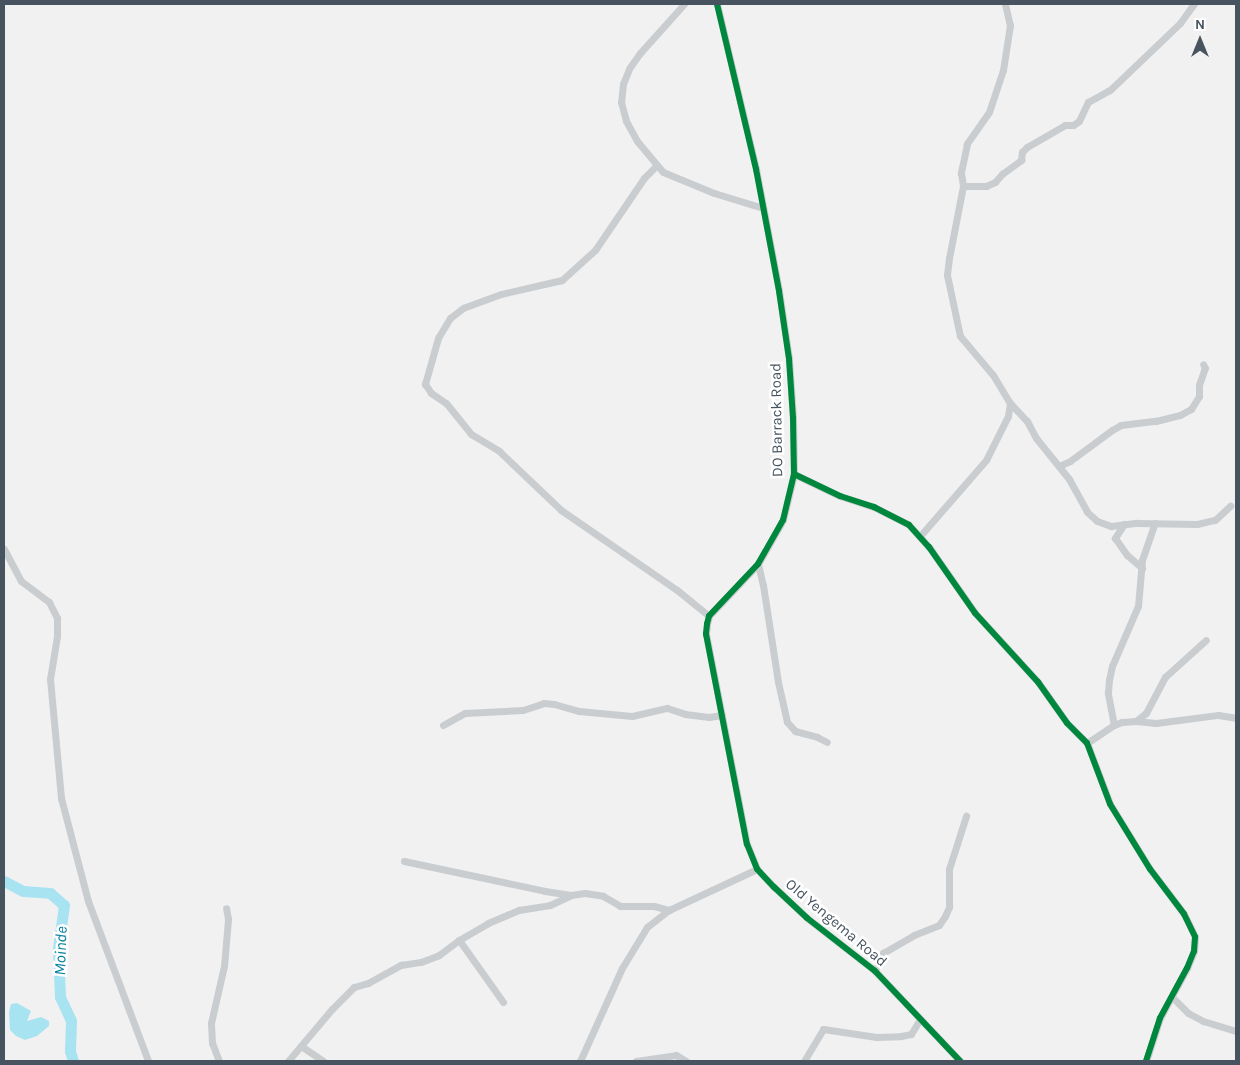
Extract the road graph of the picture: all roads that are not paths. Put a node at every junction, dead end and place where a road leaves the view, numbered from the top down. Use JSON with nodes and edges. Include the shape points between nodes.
{"nodes":[{"id":1,"x":684,"y":4,"type":"edge"},
{"id":2,"x":718,"y":4,"type":"edge"},
{"id":3,"x":1005,"y":4,"type":"edge"},
{"id":4,"x":1194,"y":4,"type":"edge"},
{"id":5,"x":656,"y":166,"type":"junction"},
{"id":6,"x":963,"y":186,"type":"junction"},
{"id":7,"x":763,"y":208,"type":"junction"},
{"id":8,"x":1203,"y":364,"type":"dead end"},
{"id":9,"x":1010,"y":403,"type":"junction"},
{"id":10,"x":1059,"y":466,"type":"junction"},
{"id":11,"x":794,"y":474,"type":"junction"},
{"id":12,"x":1230,"y":506,"type":"dead end"},
{"id":13,"x":1155,"y":523,"type":"junction"},
{"id":14,"x":1124,"y":524,"type":"junction"},
{"id":15,"x":920,"y":536,"type":"junction"},
{"id":16,"x":4,"y":548,"type":"edge"},
{"id":17,"x":758,"y":564,"type":"junction"},
{"id":18,"x":1142,"y":568,"type":"junction"},
{"id":19,"x":709,"y":616,"type":"junction"},
{"id":20,"x":1206,"y":640,"type":"dead end"},
{"id":21,"x":722,"y":715,"type":"junction"},
{"id":22,"x":1236,"y":718,"type":"edge"},
{"id":23,"x":1136,"y":721,"type":"junction"},
{"id":24,"x":444,"y":725,"type":"dead end"},
{"id":25,"x":1114,"y":725,"type":"junction"},
{"id":26,"x":827,"y":742,"type":"dead end"},
{"id":27,"x":1087,"y":743,"type":"junction"},
{"id":28,"x":966,"y":816,"type":"dead end"},
{"id":29,"x":404,"y":860,"type":"dead end"},
{"id":30,"x":757,"y":869,"type":"junction"},
{"id":31,"x":571,"y":895,"type":"junction"},
{"id":32,"x":226,"y":908,"type":"dead end"},
{"id":33,"x":668,"y":910,"type":"junction"},
{"id":34,"x":459,"y":940,"type":"junction"},
{"id":35,"x":875,"y":971,"type":"junction"},
{"id":36,"x":1173,"y":998,"type":"junction"},
{"id":37,"x":503,"y":1002,"type":"dead end"},
{"id":38,"x":920,"y":1019,"type":"junction"},
{"id":39,"x":1236,"y":1031,"type":"edge"},
{"id":40,"x":301,"y":1046,"type":"junction"},
{"id":41,"x":148,"y":1061,"type":"edge"},
{"id":42,"x":219,"y":1061,"type":"edge"},
{"id":43,"x":288,"y":1061,"type":"edge"},
{"id":44,"x":323,"y":1061,"type":"edge"},
{"id":45,"x":580,"y":1061,"type":"edge"},
{"id":46,"x":636,"y":1061,"type":"edge"},
{"id":47,"x":686,"y":1061,"type":"edge"},
{"id":48,"x":804,"y":1061,"type":"edge"},
{"id":49,"x":960,"y":1061,"type":"edge"},
{"id":50,"x":1146,"y":1061,"type":"edge"}],
"edges":[{"from":1,"to":5,"type":"street","via":[[640,53],[623,84],[621,102],[626,120]]},
{"from":2,"to":7,"type":"street","name":"DO Barrack Road"},
{"from":3,"to":6,"type":"street","via":[[1010,25],[1003,70],[989,112],[967,144],[961,173]]},
{"from":4,"to":6,"type":"street","via":[[1180,23],[1110,90],[1088,102],[1073,125],[1065,125],[1027,147],[1021,160],[995,182],[986,186]]},
{"from":5,"to":7,"type":"street","via":[[690,183]]},
{"from":5,"to":19,"type":"street","via":[[644,178],[595,250],[562,280],[501,294],[463,308],[450,318],[438,338],[426,384],[471,434],[499,451],[561,510]]},
{"from":6,"to":9,"type":"street","via":[[947,275],[953,308],[960,336]]},
{"from":7,"to":11,"type":"street","name":"DO Barrack Road","via":[[789,359]]},
{"from":8,"to":10,"type":"street","via":[[1199,396],[1191,409],[1156,421],[1122,425]]},
{"from":9,"to":10,"type":"street"},
{"from":9,"to":15,"type":"street","via":[[1008,416],[986,460]]},
{"from":10,"to":14,"type":"street","via":[[1087,512],[1111,526]]},
{"from":11,"to":15,"type":"street","via":[[892,516],[909,525]]},
{"from":11,"to":17,"type":"street","name":"DO Barrack Road","via":[[782,520]]},
{"from":12,"to":13,"type":"street","via":[[1210,522],[1186,525]]},
{"from":13,"to":14,"type":"street"},
{"from":13,"to":18,"type":"street"},
{"from":14,"to":18,"type":"street","via":[[1115,538]]},
{"from":15,"to":27,"type":"street","via":[[975,613],[1038,682]]},
{"from":16,"to":41,"type":"street","via":[[20,581],[49,602],[57,618],[50,679],[61,798],[88,901]]},
{"from":17,"to":19,"type":"street","name":"DO Barrack Road"},
{"from":17,"to":26,"type":"street","via":[[788,722],[795,731]]},
{"from":18,"to":25,"type":"street","via":[[1138,606],[1109,680]]},
{"from":19,"to":21,"type":"street","via":[[706,634]]},
{"from":20,"to":23,"type":"street","via":[[1165,676],[1146,713]]},
{"from":21,"to":24,"type":"street","via":[[685,714],[667,708],[632,716],[579,711],[544,703],[523,710],[465,713]]},
{"from":21,"to":30,"type":"street","via":[[747,844]]},
{"from":22,"to":23,"type":"street","via":[[1218,715],[1156,723]]},
{"from":23,"to":25,"type":"street"},
{"from":25,"to":27,"type":"street"},
{"from":27,"to":36,"type":"street","via":[[1110,804],[1150,869],[1184,914],[1195,936],[1194,951]]},
{"from":28,"to":35,"type":"street","via":[[949,869],[949,907],[945,916],[939,925],[893,946],[883,954]]},
{"from":29,"to":31,"type":"street"},
{"from":30,"to":33,"type":"street"},
{"from":30,"to":35,"type":"street","name":"Old Yengema Road","via":[[807,918]]},
{"from":31,"to":33,"type":"street","via":[[586,893],[604,896],[620,906],[654,906]]},
{"from":31,"to":34,"type":"street","via":[[550,905],[519,910]]},
{"from":32,"to":42,"type":"street","via":[[224,966],[210,1023],[212,1043]]},
{"from":33,"to":45,"type":"street","via":[[647,927],[633,947]]},
{"from":34,"to":37,"type":"street"},
{"from":34,"to":40,"type":"street","via":[[439,955],[401,965],[354,987]]},
{"from":35,"to":38,"type":"street","name":"Old Yengema Road"},
{"from":36,"to":39,"type":"street","via":[[1203,1022]]},
{"from":36,"to":50,"type":"street","via":[[1160,1018]]},
{"from":38,"to":48,"type":"street","via":[[911,1034],[901,1036],[866,1036],[823,1029]]},
{"from":38,"to":49,"type":"street","name":"Old Yengema Road"},
{"from":40,"to":43,"type":"street"},
{"from":40,"to":44,"type":"street"},
{"from":46,"to":47,"type":"street","via":[[676,1055]]}]}
